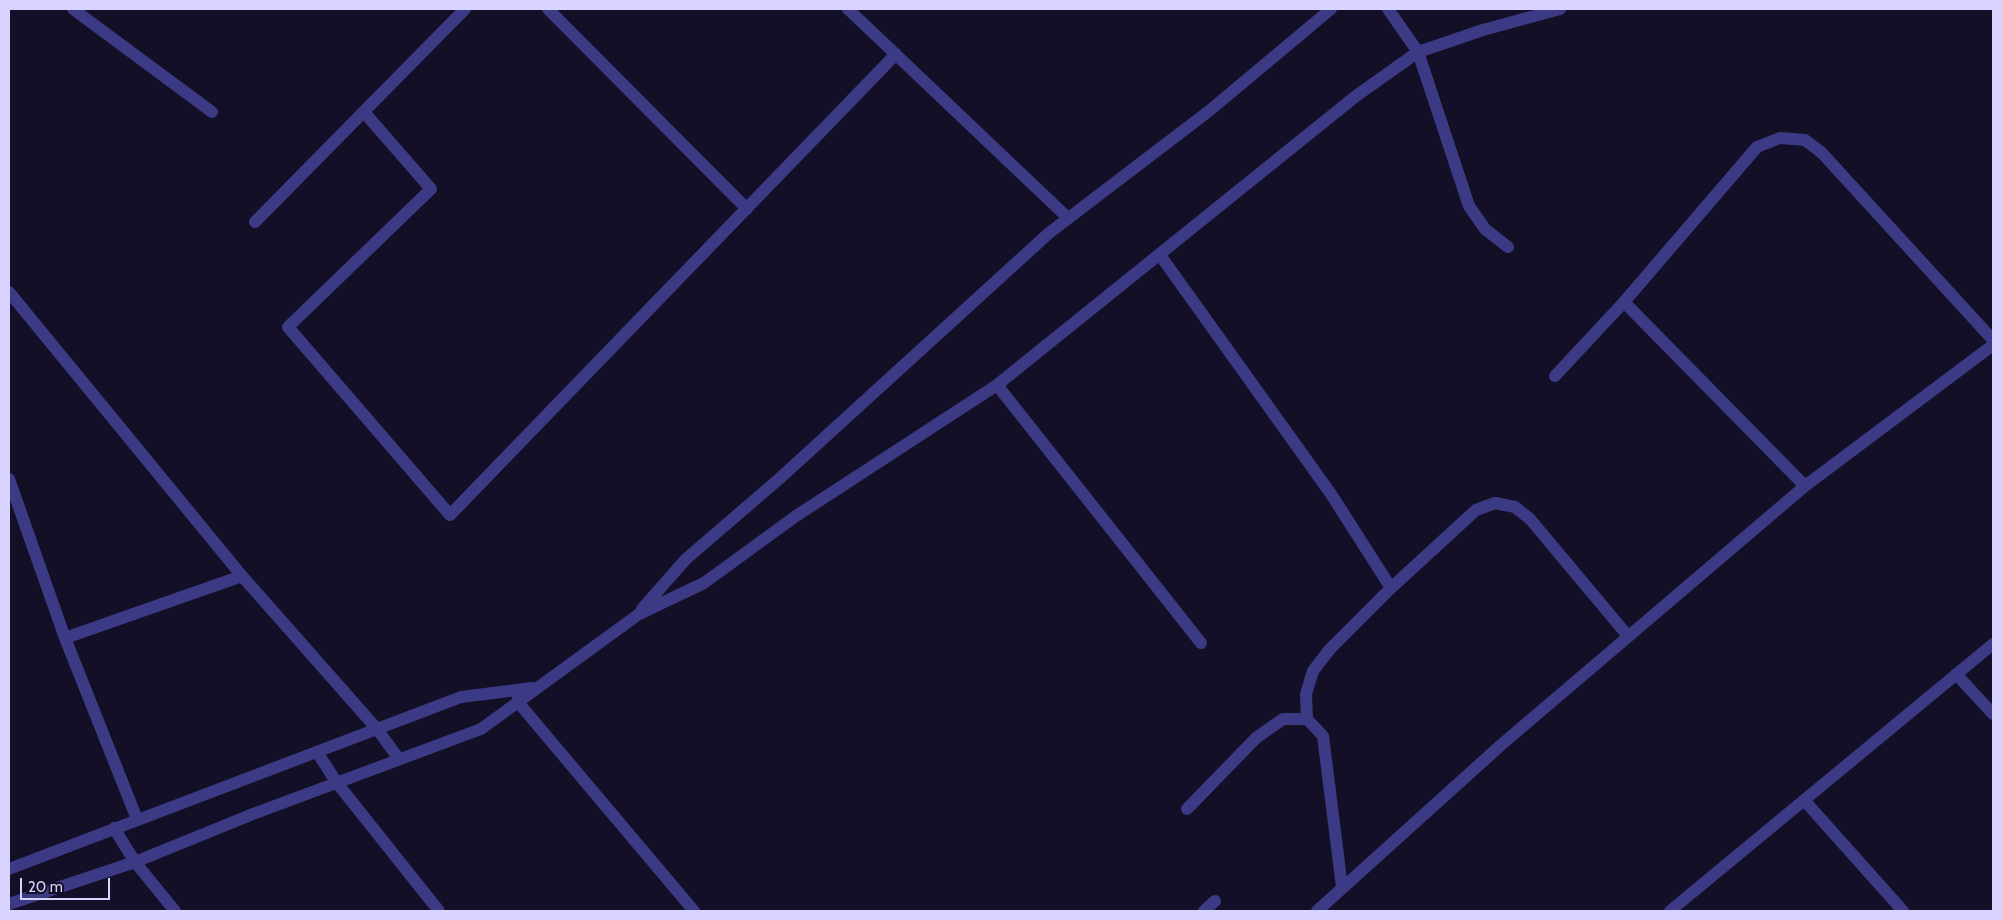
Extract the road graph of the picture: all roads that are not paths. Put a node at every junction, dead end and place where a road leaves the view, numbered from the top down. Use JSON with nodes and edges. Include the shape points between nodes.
{"nodes":[{"id":1,"x":73,"y":9,"type":"edge"},
{"id":2,"x":465,"y":9,"type":"edge"},
{"id":3,"x":548,"y":9,"type":"edge"},
{"id":4,"x":848,"y":9,"type":"edge"},
{"id":5,"x":1331,"y":9,"type":"edge"},
{"id":6,"x":1388,"y":9,"type":"edge"},
{"id":7,"x":1560,"y":9,"type":"edge"},
{"id":8,"x":1418,"y":52,"type":"junction"},
{"id":9,"x":896,"y":54,"type":"junction"},
{"id":10,"x":212,"y":112,"type":"dead end"},
{"id":11,"x":364,"y":112,"type":"junction"},
{"id":12,"x":746,"y":209,"type":"junction"},
{"id":13,"x":1068,"y":218,"type":"junction"},
{"id":14,"x":255,"y":222,"type":"dead end"},
{"id":15,"x":1508,"y":247,"type":"dead end"},
{"id":16,"x":1160,"y":255,"type":"junction"},
{"id":17,"x":9,"y":292,"type":"edge"},
{"id":18,"x":1624,"y":302,"type":"junction"},
{"id":19,"x":1993,"y":340,"type":"edge"},
{"id":20,"x":1993,"y":344,"type":"edge"},
{"id":21,"x":1555,"y":376,"type":"dead end"},
{"id":22,"x":997,"y":385,"type":"junction"},
{"id":23,"x":9,"y":479,"type":"edge"},
{"id":24,"x":1805,"y":486,"type":"junction"},
{"id":25,"x":242,"y":576,"type":"junction"},
{"id":26,"x":1391,"y":588,"type":"junction"},
{"id":27,"x":639,"y":614,"type":"junction"},
{"id":28,"x":1628,"y":636,"type":"junction"},
{"id":29,"x":65,"y":638,"type":"junction"},
{"id":30,"x":1201,"y":643,"type":"dead end"},
{"id":31,"x":1993,"y":644,"type":"edge"},
{"id":32,"x":1956,"y":674,"type":"junction"},
{"id":33,"x":536,"y":688,"type":"junction"},
{"id":34,"x":517,"y":702,"type":"junction"},
{"id":35,"x":1993,"y":714,"type":"edge"},
{"id":36,"x":1307,"y":719,"type":"junction"},
{"id":37,"x":377,"y":729,"type":"junction"},
{"id":38,"x":317,"y":752,"type":"junction"},
{"id":39,"x":399,"y":759,"type":"junction"},
{"id":40,"x":337,"y":783,"type":"junction"},
{"id":41,"x":1804,"y":800,"type":"junction"},
{"id":42,"x":1187,"y":809,"type":"dead end"},
{"id":43,"x":137,"y":819,"type":"junction"},
{"id":44,"x":114,"y":828,"type":"junction"},
{"id":45,"x":135,"y":862,"type":"junction"},
{"id":46,"x":9,"y":869,"type":"edge"},
{"id":47,"x":1342,"y":887,"type":"junction"},
{"id":48,"x":1215,"y":901,"type":"dead end"},
{"id":49,"x":9,"y":904,"type":"edge"},
{"id":50,"x":175,"y":911,"type":"edge"},
{"id":51,"x":439,"y":911,"type":"edge"},
{"id":52,"x":694,"y":911,"type":"edge"},
{"id":53,"x":1204,"y":911,"type":"edge"},
{"id":54,"x":1317,"y":911,"type":"edge"},
{"id":55,"x":1672,"y":911,"type":"edge"},
{"id":56,"x":1903,"y":911,"type":"edge"}],
"edges":[{"from":1,"to":10,"type":"street"},
{"from":2,"to":11,"type":"street"},
{"from":3,"to":12,"type":"street"},
{"from":4,"to":9,"type":"street"},
{"from":5,"to":13,"type":"street","via":[[1209,111]]},
{"from":6,"to":8,"type":"street"},
{"from":7,"to":8,"type":"street"},
{"from":8,"to":15,"type":"street","via":[[1469,206],[1485,229]]},
{"from":8,"to":16,"type":"street","via":[[1348,102]]},
{"from":9,"to":12,"type":"street"},
{"from":9,"to":13,"type":"street"},
{"from":11,"to":12,"type":"street","via":[[431,190],[288,326],[450,515]]},
{"from":11,"to":14,"type":"street"},
{"from":13,"to":27,"type":"street","via":[[686,559]]},
{"from":16,"to":22,"type":"street"},
{"from":16,"to":26,"type":"street","via":[[1331,494]]},
{"from":17,"to":25,"type":"street"},
{"from":18,"to":19,"type":"street","via":[[1757,147],[1788,138],[1805,140],[1822,153]]},
{"from":18,"to":21,"type":"street"},
{"from":18,"to":24,"type":"street"},
{"from":20,"to":24,"type":"street"},
{"from":22,"to":27,"type":"street","via":[[796,516],[704,583]]},
{"from":22,"to":30,"type":"street"},
{"from":23,"to":29,"type":"street"},
{"from":24,"to":28,"type":"street"},
{"from":25,"to":29,"type":"street"},
{"from":25,"to":37,"type":"street"},
{"from":26,"to":28,"type":"street","via":[[1476,510],[1495,503],[1515,508],[1530,519]]},
{"from":26,"to":36,"type":"street","via":[[1330,649],[1313,671],[1306,694]]},
{"from":27,"to":33,"type":"street"},
{"from":28,"to":47,"type":"street"},
{"from":29,"to":43,"type":"street"},
{"from":31,"to":32,"type":"street"},
{"from":32,"to":35,"type":"street"},
{"from":32,"to":41,"type":"street"},
{"from":33,"to":34,"type":"street"},
{"from":33,"to":37,"type":"street","via":[[461,697]]},
{"from":34,"to":39,"type":"street","via":[[481,729]]},
{"from":34,"to":52,"type":"street"},
{"from":36,"to":42,"type":"street","via":[[1283,719],[1256,738]]},
{"from":36,"to":47,"type":"street","via":[[1322,736]]},
{"from":37,"to":38,"type":"street"},
{"from":37,"to":39,"type":"street"},
{"from":38,"to":40,"type":"street"},
{"from":38,"to":43,"type":"street"},
{"from":39,"to":40,"type":"street"},
{"from":40,"to":45,"type":"street"},
{"from":40,"to":51,"type":"street"},
{"from":41,"to":55,"type":"street"},
{"from":41,"to":56,"type":"street"},
{"from":43,"to":44,"type":"street"},
{"from":44,"to":45,"type":"street"},
{"from":44,"to":46,"type":"street"},
{"from":45,"to":49,"type":"street"},
{"from":45,"to":50,"type":"street"},
{"from":47,"to":54,"type":"street"},
{"from":48,"to":53,"type":"street"}]}
